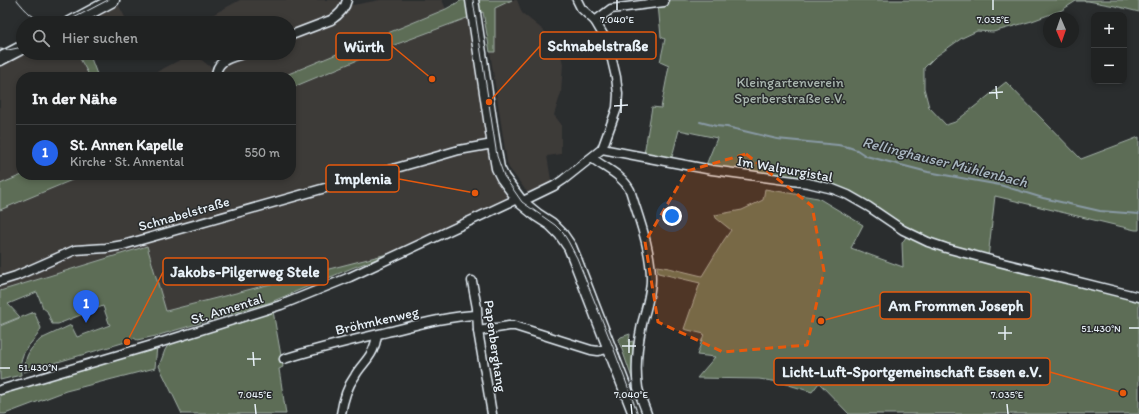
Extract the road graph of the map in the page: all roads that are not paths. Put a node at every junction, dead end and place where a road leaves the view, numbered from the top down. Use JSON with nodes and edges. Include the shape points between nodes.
{"nodes":[{"id":1,"x":113,"y":0,"type":"edge"},
{"id":2,"x":347,"y":0,"type":"edge"},
{"id":3,"x":472,"y":0,"type":"edge"},
{"id":4,"x":577,"y":0,"type":"edge"},
{"id":5,"x":664,"y":2,"type":"dead end"},
{"id":6,"x":83,"y":16,"type":"edge"},
{"id":7,"x":595,"y":21,"type":"junction"},
{"id":8,"x":296,"y":33,"type":"edge"},
{"id":9,"x":16,"y":51,"type":"edge"},
{"id":10,"x":0,"y":59,"type":"edge"},
{"id":11,"x":226,"y":60,"type":"edge"},
{"id":12,"x":216,"y":72,"type":"edge"},
{"id":13,"x":494,"y":144,"type":"junction"},
{"id":14,"x":602,"y":149,"type":"junction"},
{"id":15,"x":592,"y":158,"type":"junction"},
{"id":16,"x":519,"y":200,"type":"junction"},
{"id":17,"x":0,"y":281,"type":"edge"},
{"id":18,"x":472,"y":281,"type":"dead end"},
{"id":19,"x":1139,"y":297,"type":"edge"},
{"id":20,"x":477,"y":315,"type":"junction"},
{"id":21,"x":478,"y":332,"type":"junction"},
{"id":22,"x":377,"y":335,"type":"junction"},
{"id":23,"x":610,"y":348,"type":"junction"},
{"id":24,"x":284,"y":359,"type":"dead end"},
{"id":25,"x":0,"y":390,"type":"edge"},
{"id":26,"x":341,"y":414,"type":"edge"},
{"id":27,"x":492,"y":414,"type":"edge"},
{"id":28,"x":635,"y":414,"type":"edge"},
{"id":29,"x":647,"y":414,"type":"edge"}],
"edges":[{"from":1,"to":6,"type":"main road"},
{"from":2,"to":8,"type":"street","via":[[344,9],[336,17]]},
{"from":3,"to":13,"type":"main road"},
{"from":4,"to":7,"type":"street","via":[[581,8]]},
{"from":5,"to":7,"type":"street","via":[[618,8]]},
{"from":7,"to":14,"type":"street","via":[[609,49],[618,94],[617,108]]},
{"from":9,"to":10,"type":"main road"},
{"from":11,"to":12,"type":"street","via":[[220,62]]},
{"from":13,"to":16,"type":"main road","via":[[498,168]]},
{"from":13,"to":17,"type":"street","name":"Schnabelstraße","via":[[428,158],[123,245],[75,250]]},
{"from":14,"to":15,"type":"street"},
{"from":14,"to":19,"type":"street","name":"Im Walpurgistal","via":[[833,189],[848,195],[907,232],[928,242]]},
{"from":15,"to":16,"type":"street","via":[[554,186]]},
{"from":15,"to":29,"type":"street","via":[[619,176],[627,185],[648,250],[651,280],[637,363],[638,387]]},
{"from":16,"to":23,"type":"main road","via":[[551,224],[566,241]]},
{"from":16,"to":25,"type":"street","name":"St. Annental","via":[[350,277],[281,305]]},
{"from":18,"to":20,"type":"street","name":"Papenberghang"},
{"from":20,"to":21,"type":"street","name":"Papenberghang"},
{"from":20,"to":22,"type":"street","name":"Bröhmkenweg"},
{"from":21,"to":23,"type":"street","via":[[515,326],[591,350]]},
{"from":21,"to":27,"type":"street","name":"Papenberghang"},
{"from":22,"to":24,"type":"street","name":"Bröhmkenweg","via":[[326,346]]},
{"from":22,"to":26,"type":"street","via":[[372,352],[347,390]]},
{"from":23,"to":28,"type":"main road"}]}
